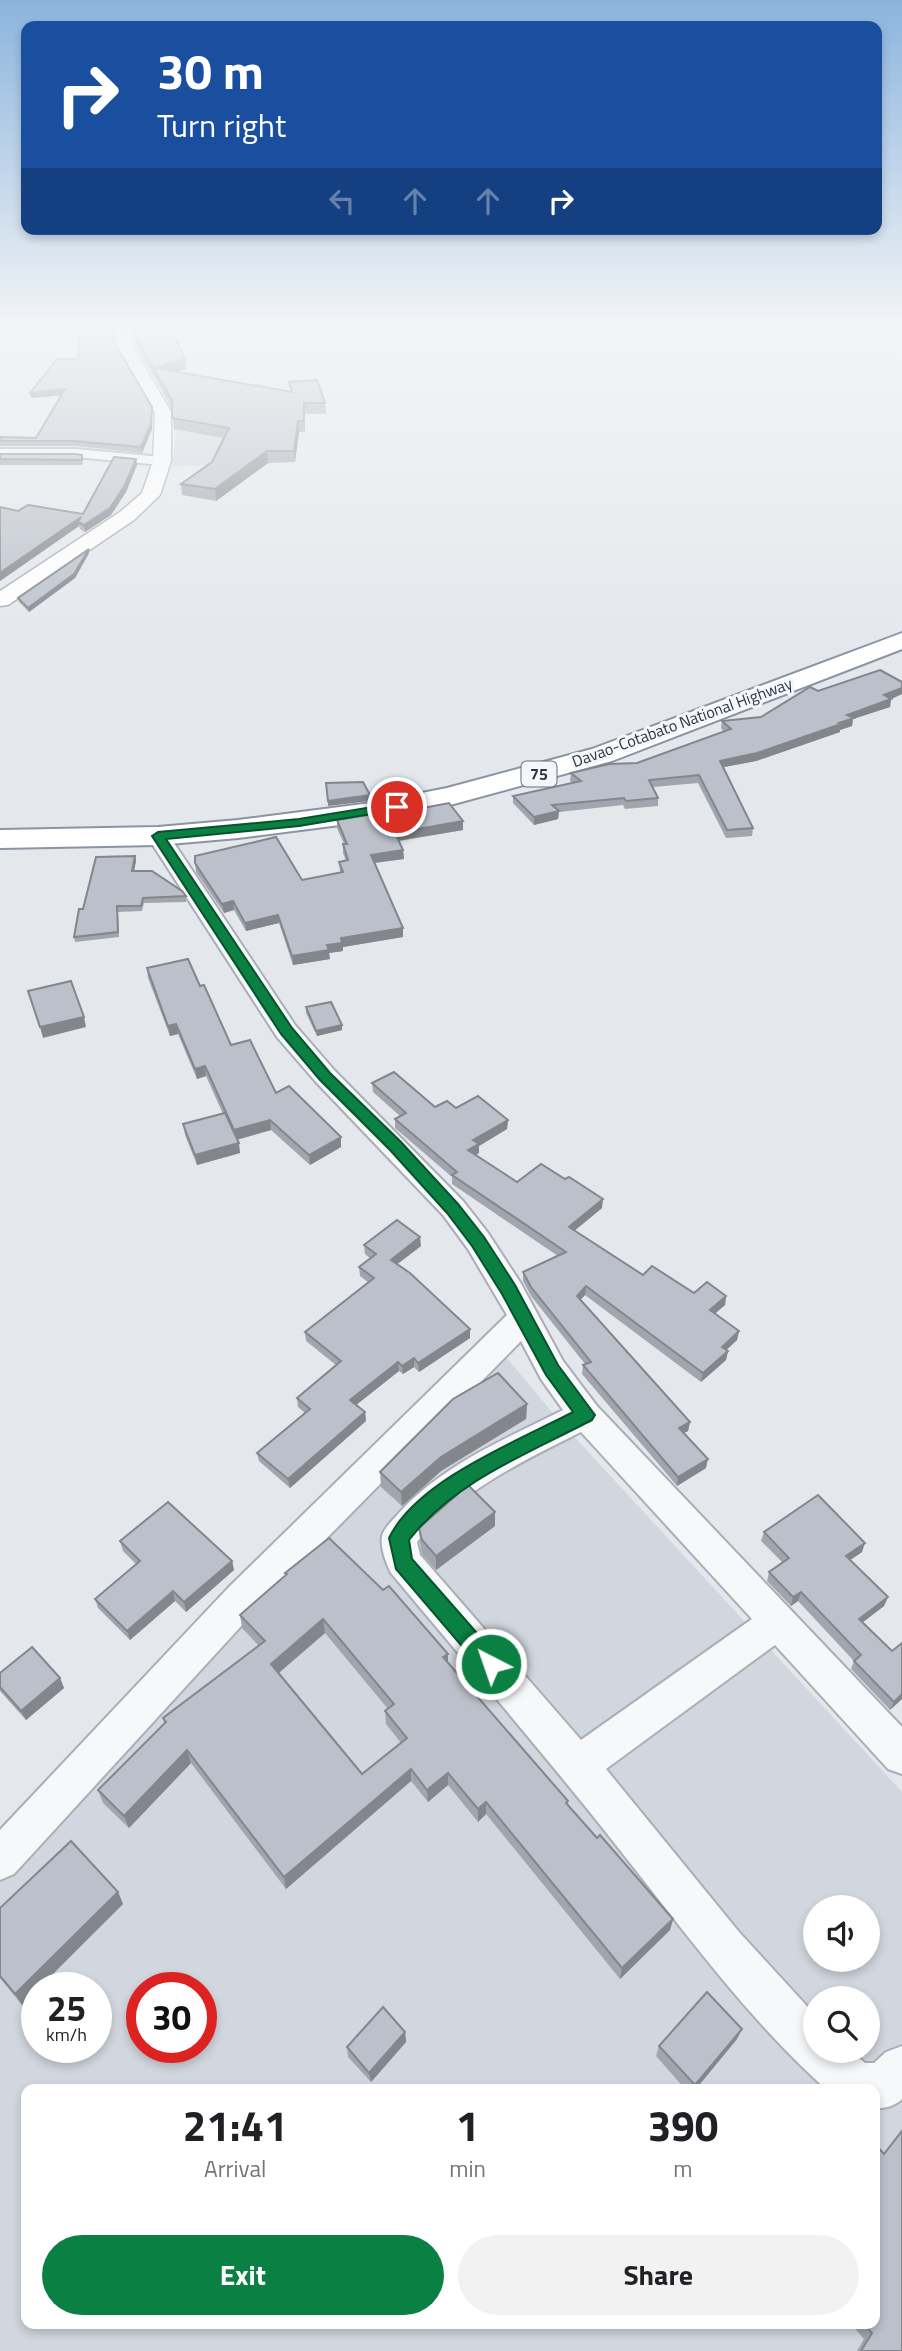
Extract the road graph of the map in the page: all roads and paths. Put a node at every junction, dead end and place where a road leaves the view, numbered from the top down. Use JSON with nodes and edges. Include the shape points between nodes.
{"nodes":[{"id":1,"x":163,"y":434,"type":"edge"},
{"id":2,"x":0,"y":453,"type":"edge"},
{"id":3,"x":162,"y":461,"type":"junction"},
{"id":4,"x":0,"y":600,"type":"edge"},
{"id":5,"x":902,"y":640,"type":"edge"},
{"id":6,"x":158,"y":836,"type":"junction"},
{"id":7,"x":0,"y":839,"type":"edge"},
{"id":8,"x":523,"y":1319,"type":"junction"},
{"id":9,"x":586,"y":1415,"type":"junction"},
{"id":10,"x":778,"y":1622,"type":"junction"},
{"id":11,"x":902,"y":1755,"type":"edge"},
{"id":12,"x":578,"y":1766,"type":"junction"},
{"id":13,"x":0,"y":1860,"type":"edge"},
{"id":14,"x":803,"y":2035,"type":"edge"},
{"id":15,"x":831,"y":2063,"type":"edge"},
{"id":16,"x":902,"y":2068,"type":"edge"},
{"id":17,"x":855,"y":2084,"type":"edge"},
{"id":18,"x":880,"y":2086,"type":"edge"}],
"edges":[{"from":1,"to":3,"type":"main road"},
{"from":2,"to":3,"type":"street","via":[[75,453]]},
{"from":3,"to":4,"type":"main road","via":[[151,495],[127,516]]},
{"from":5,"to":6,"type":"highway","name":"Davao-Cotabato National Highway","number":"75","via":[[602,755],[536,775],[371,812]]},
{"from":6,"to":7,"type":"highway","name":"Davao-Cotabato National Highway","number":"75"},
{"from":6,"to":8,"type":"street","via":[[286,1031],[453,1208],[478,1241]]},
{"from":8,"to":9,"type":"street","via":[[552,1370]]},
{"from":8,"to":13,"type":"street","via":[[241,1600]]},
{"from":9,"to":10,"type":"street"},
{"from":9,"to":12,"type":"street","via":[[464,1477],[420,1511],[399,1538],[403,1562]]},
{"from":10,"to":11,"type":"street"},
{"from":10,"to":12,"type":"street"},
{"from":12,"to":14,"type":"street","via":[[724,1947]]},
{"from":15,"to":17,"type":"street"},
{"from":16,"to":18,"type":"street"}]}
